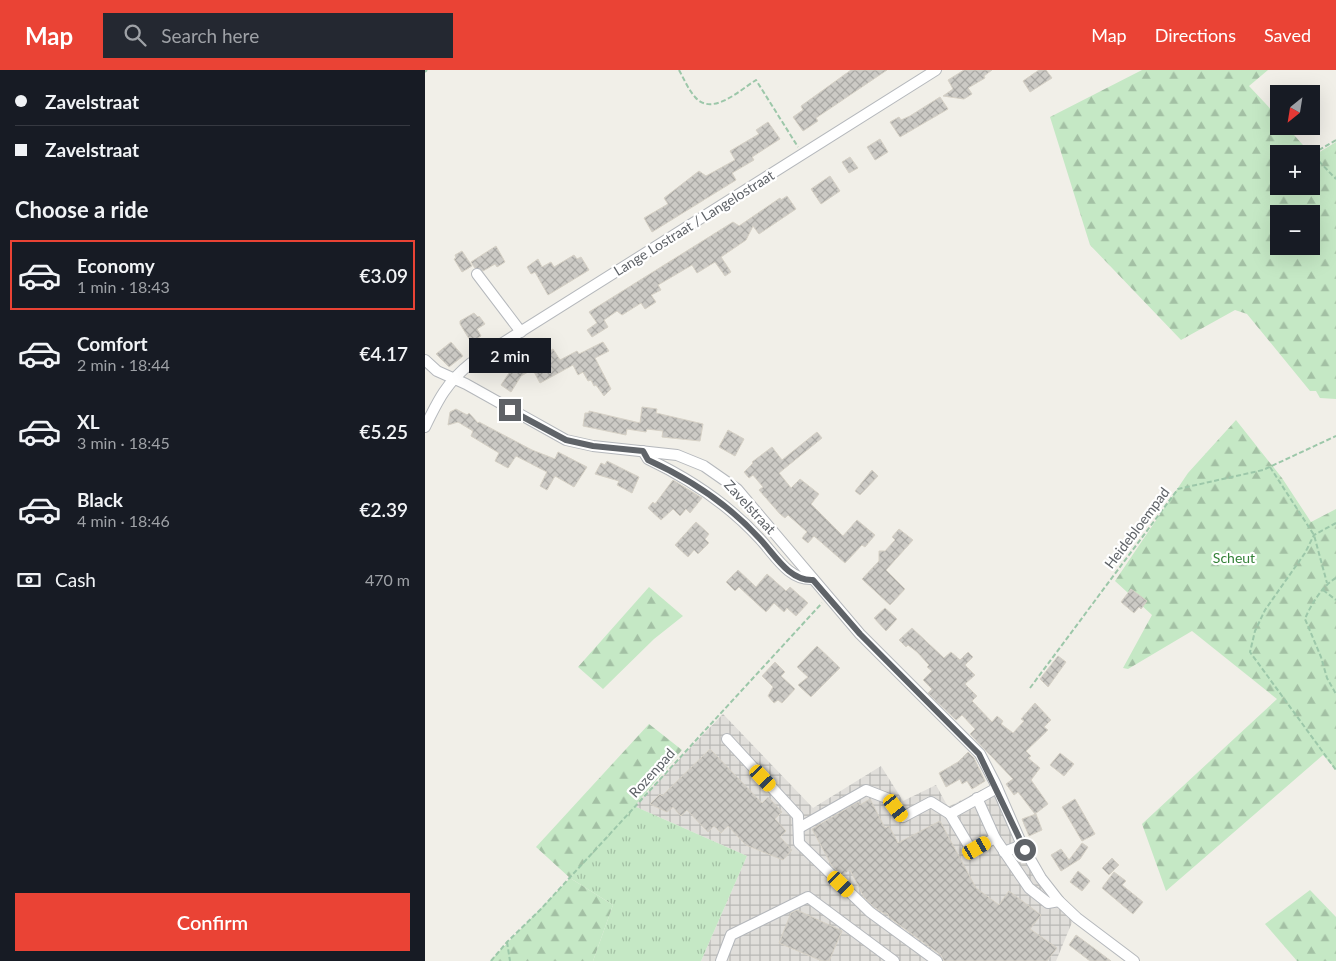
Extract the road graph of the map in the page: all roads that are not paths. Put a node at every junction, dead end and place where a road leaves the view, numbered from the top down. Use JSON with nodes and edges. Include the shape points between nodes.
{"nodes":[{"id":1,"x":937,"y":70,"type":"edge"},
{"id":2,"x":477,"y":274,"type":"dead end"},
{"id":3,"x":521,"y":332,"type":"junction"},
{"id":4,"x":425,"y":360,"type":"edge"},
{"id":5,"x":453,"y":378,"type":"junction"},
{"id":6,"x":425,"y":427,"type":"edge"},
{"id":7,"x":643,"y":451,"type":"junction"},
{"id":8,"x":813,"y":580,"type":"junction"},
{"id":9,"x":727,"y":739,"type":"dead end"},
{"id":10,"x":997,"y":788,"type":"junction"},
{"id":11,"x":977,"y":798,"type":"junction"},
{"id":12,"x":950,"y":814,"type":"junction"},
{"id":13,"x":799,"y":828,"type":"junction"},
{"id":14,"x":995,"y":838,"type":"junction"},
{"id":15,"x":1022,"y":844,"type":"junction"},
{"id":16,"x":1003,"y":852,"type":"junction"},
{"id":17,"x":1059,"y":901,"type":"junction"},
{"id":18,"x":890,"y":960,"type":"edge"},
{"id":19,"x":721,"y":961,"type":"edge"},
{"id":20,"x":937,"y":961,"type":"edge"},
{"id":21,"x":1134,"y":961,"type":"edge"}],
"edges":[{"from":1,"to":3,"type":"street","name":"Lange Lostraat / Langelostraat"},
{"from":2,"to":3,"type":"street"},
{"from":3,"to":5,"type":"street","name":"Lange Lostraat / Langelostraat"},
{"from":4,"to":5,"type":"street","name":"Zavelstraat","via":[[437,371]]},
{"from":5,"to":6,"type":"street","name":"Lange Lostraat / Langelostraat"},
{"from":5,"to":7,"type":"street","name":"Zavelstraat","via":[[566,440]]},
{"from":7,"to":8,"type":"street","name":"Zavelstraat","via":[[648,460],[713,496],[760,538],[792,573],[800,579]]},
{"from":7,"to":8,"type":"street","name":"Zavelstraat","via":[[677,455],[726,480],[751,504]]},
{"from":8,"to":10,"type":"street","name":"Zavelstraat","via":[[860,634],[979,754]]},
{"from":9,"to":13,"type":"street","via":[[798,816]]},
{"from":10,"to":11,"type":"street"},
{"from":10,"to":15,"type":"street","name":"Zavelstraat"},
{"from":11,"to":12,"type":"street"},
{"from":11,"to":14,"type":"street"},
{"from":12,"to":13,"type":"street","via":[[931,802],[903,817],[889,799],[866,790]]},
{"from":12,"to":14,"type":"street","via":[[969,846],[977,848]]},
{"from":13,"to":20,"type":"street","via":[[799,843],[869,912]]},
{"from":14,"to":16,"type":"street"},
{"from":15,"to":16,"type":"street"},
{"from":15,"to":17,"type":"street","name":"Zavelstraat","via":[[1041,878]]},
{"from":16,"to":17,"type":"street","via":[[1029,888],[1048,903]]},
{"from":17,"to":21,"type":"street","name":"Zavelstraat"},
{"from":18,"to":19,"type":"street","via":[[808,897],[731,935]]}]}
